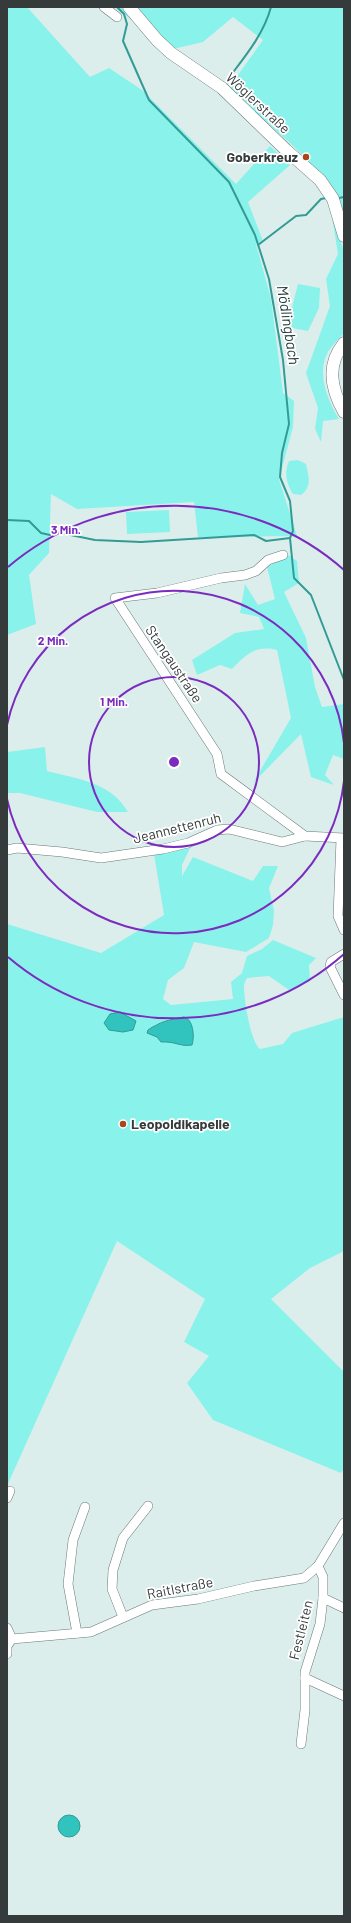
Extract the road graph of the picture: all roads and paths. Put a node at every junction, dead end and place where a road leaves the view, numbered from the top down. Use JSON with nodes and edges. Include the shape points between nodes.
{"nodes":[{"id":1,"x":104,"y":7,"type":"edge"},
{"id":2,"x":129,"y":7,"type":"edge"},
{"id":3,"x":117,"y":17,"type":"dead end"},
{"id":4,"x":344,"y":236,"type":"edge"},
{"id":5,"x":344,"y":343,"type":"edge"},
{"id":6,"x":344,"y":412,"type":"edge"},
{"id":7,"x":283,"y":555,"type":"dead end"},
{"id":8,"x":305,"y":836,"type":"junction"},
{"id":9,"x":342,"y":839,"type":"edge"},
{"id":10,"x":7,"y":850,"type":"edge"},
{"id":11,"x":344,"y":930,"type":"edge"},
{"id":12,"x":344,"y":954,"type":"edge"},
{"id":13,"x":344,"y":995,"type":"edge"},
{"id":14,"x":148,"y":1506,"type":"dead end"},
{"id":15,"x":85,"y":1507,"type":"dead end"},
{"id":16,"x":344,"y":1523,"type":"edge"},
{"id":17,"x":318,"y":1566,"type":"junction"},
{"id":18,"x":323,"y":1598,"type":"junction"},
{"id":19,"x":344,"y":1608,"type":"edge"},
{"id":20,"x":123,"y":1617,"type":"junction"},
{"id":21,"x":7,"y":1628,"type":"edge"},
{"id":22,"x":77,"y":1633,"type":"junction"},
{"id":23,"x":12,"y":1639,"type":"junction"},
{"id":24,"x":7,"y":1654,"type":"edge"},
{"id":25,"x":305,"y":1678,"type":"junction"},
{"id":26,"x":344,"y":1696,"type":"edge"},
{"id":27,"x":301,"y":1744,"type":"dead end"}],
"edges":[{"from":1,"to":3,"type":"street"},
{"from":2,"to":4,"type":"main road","name":"Wöglerstraße","via":[[171,53],[222,88],[320,180],[333,199]]},
{"from":5,"to":6,"type":"main road","via":[[334,359],[332,371],[335,397]]},
{"from":7,"to":8,"type":"street","name":"Stangaustraße","via":[[268,560],[256,571],[246,575],[221,578],[157,593],[115,598],[217,754],[221,774]]},
{"from":8,"to":9,"type":"street"},
{"from":8,"to":10,"type":"street","name":"Jeannettenruh","via":[[282,842],[229,829],[217,830],[182,844],[101,858],[17,848]]},
{"from":9,"to":11,"type":"street","via":[[338,916]]},
{"from":12,"to":13,"type":"street","via":[[332,962],[330,967]]},
{"from":14,"to":20,"type":"street","via":[[123,1538],[113,1570],[112,1589]]},
{"from":15,"to":22,"type":"street","via":[[73,1540],[68,1584]]},
{"from":16,"to":17,"type":"street","name":"Raitlstraße"},
{"from":17,"to":18,"type":"street","name":"Festleiten","via":[[323,1577]]},
{"from":17,"to":20,"type":"street","name":"Raitlstraße","via":[[304,1578],[198,1599],[152,1605]]},
{"from":18,"to":19,"type":"street"},
{"from":18,"to":25,"type":"street","name":"Festleiten","via":[[320,1624],[308,1658]]},
{"from":20,"to":22,"type":"street","name":"Raitlstraße","via":[[91,1632]]},
{"from":21,"to":23,"type":"street"},
{"from":22,"to":23,"type":"street","name":"Raitlstraße"},
{"from":23,"to":24,"type":"street","via":[[7,1646]]},
{"from":25,"to":26,"type":"street","name":"Festleiten"},
{"from":25,"to":27,"type":"street","name":"Festleiten"}]}
